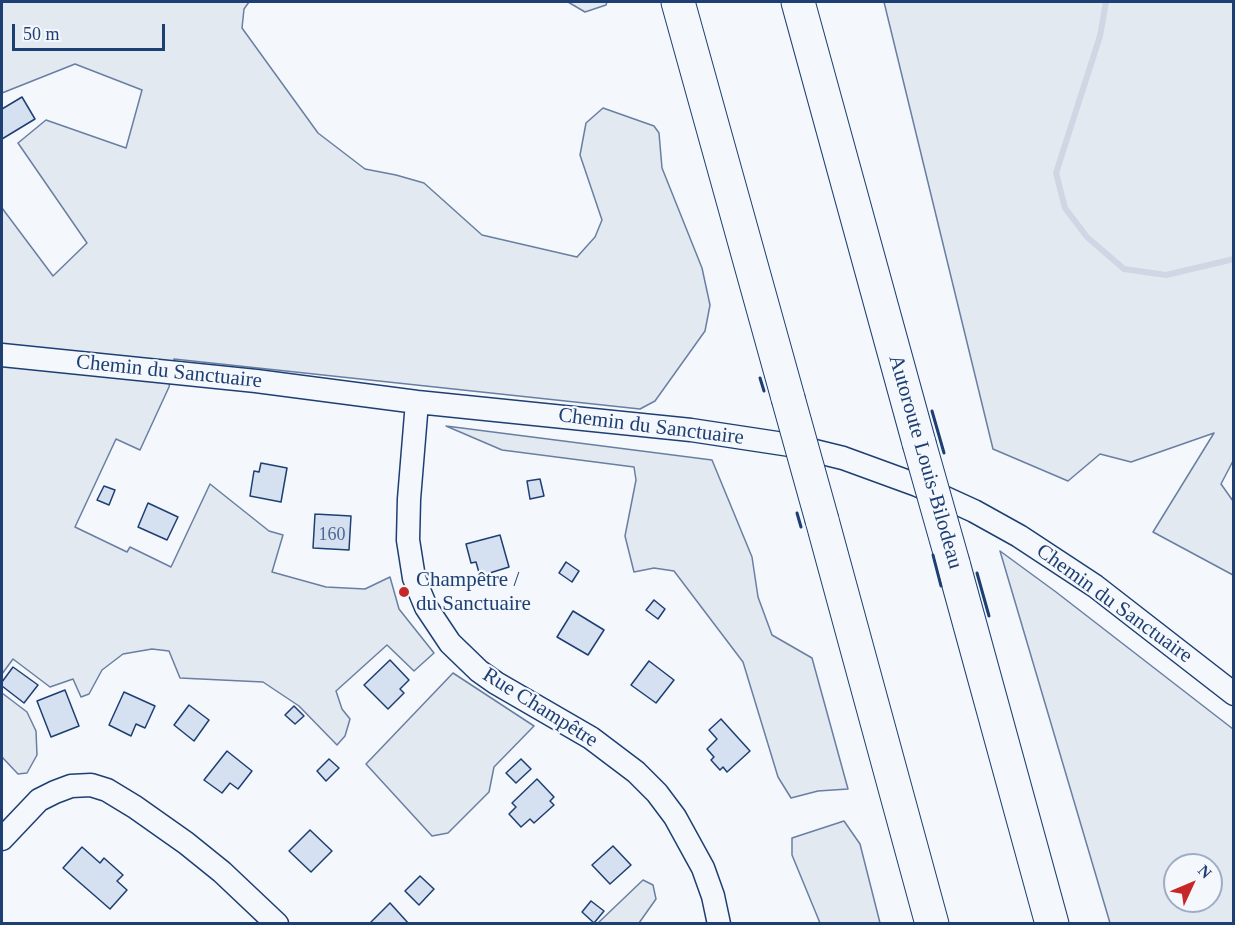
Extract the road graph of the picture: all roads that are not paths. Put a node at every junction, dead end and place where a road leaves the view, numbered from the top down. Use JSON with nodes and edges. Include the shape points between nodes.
{"nodes":[{"id":1,"x":678,"y":2,"type":"edge"},
{"id":2,"x":798,"y":2,"type":"edge"},
{"id":3,"x":2,"y":355,"type":"edge"},
{"id":4,"x":417,"y":402,"type":"junction"},
{"id":5,"x":1233,"y":694,"type":"edge"},
{"id":6,"x":2,"y":839,"type":"edge"},
{"id":7,"x":277,"y":924,"type":"edge"},
{"id":8,"x":719,"y":924,"type":"edge"},
{"id":9,"x":933,"y":924,"type":"edge"},
{"id":10,"x":1052,"y":924,"type":"edge"}],
"edges":[{"from":1,"to":9,"type":"highway","bridge":true},
{"from":2,"to":10,"type":"highway","name":"Autoroute Louis-Bilodeau","bridge":true},
{"from":3,"to":4,"type":"street","name":"Chemin du Sanctuaire"},
{"from":4,"to":5,"type":"street","name":"Chemin du Sanctuaire","via":[[750,438],[817,451],[879,470],[974,511],[1038,547],[1095,586]]},
{"from":4,"to":8,"type":"street","name":"Rue Champêtre","via":[[408,540],[414,578],[426,607],[450,643],[479,671],[591,738],[657,793],[691,842],[713,896]]},
{"from":6,"to":7,"type":"street","via":[[39,800],[71,786],[91,785],[135,807],[186,843]]}]}
